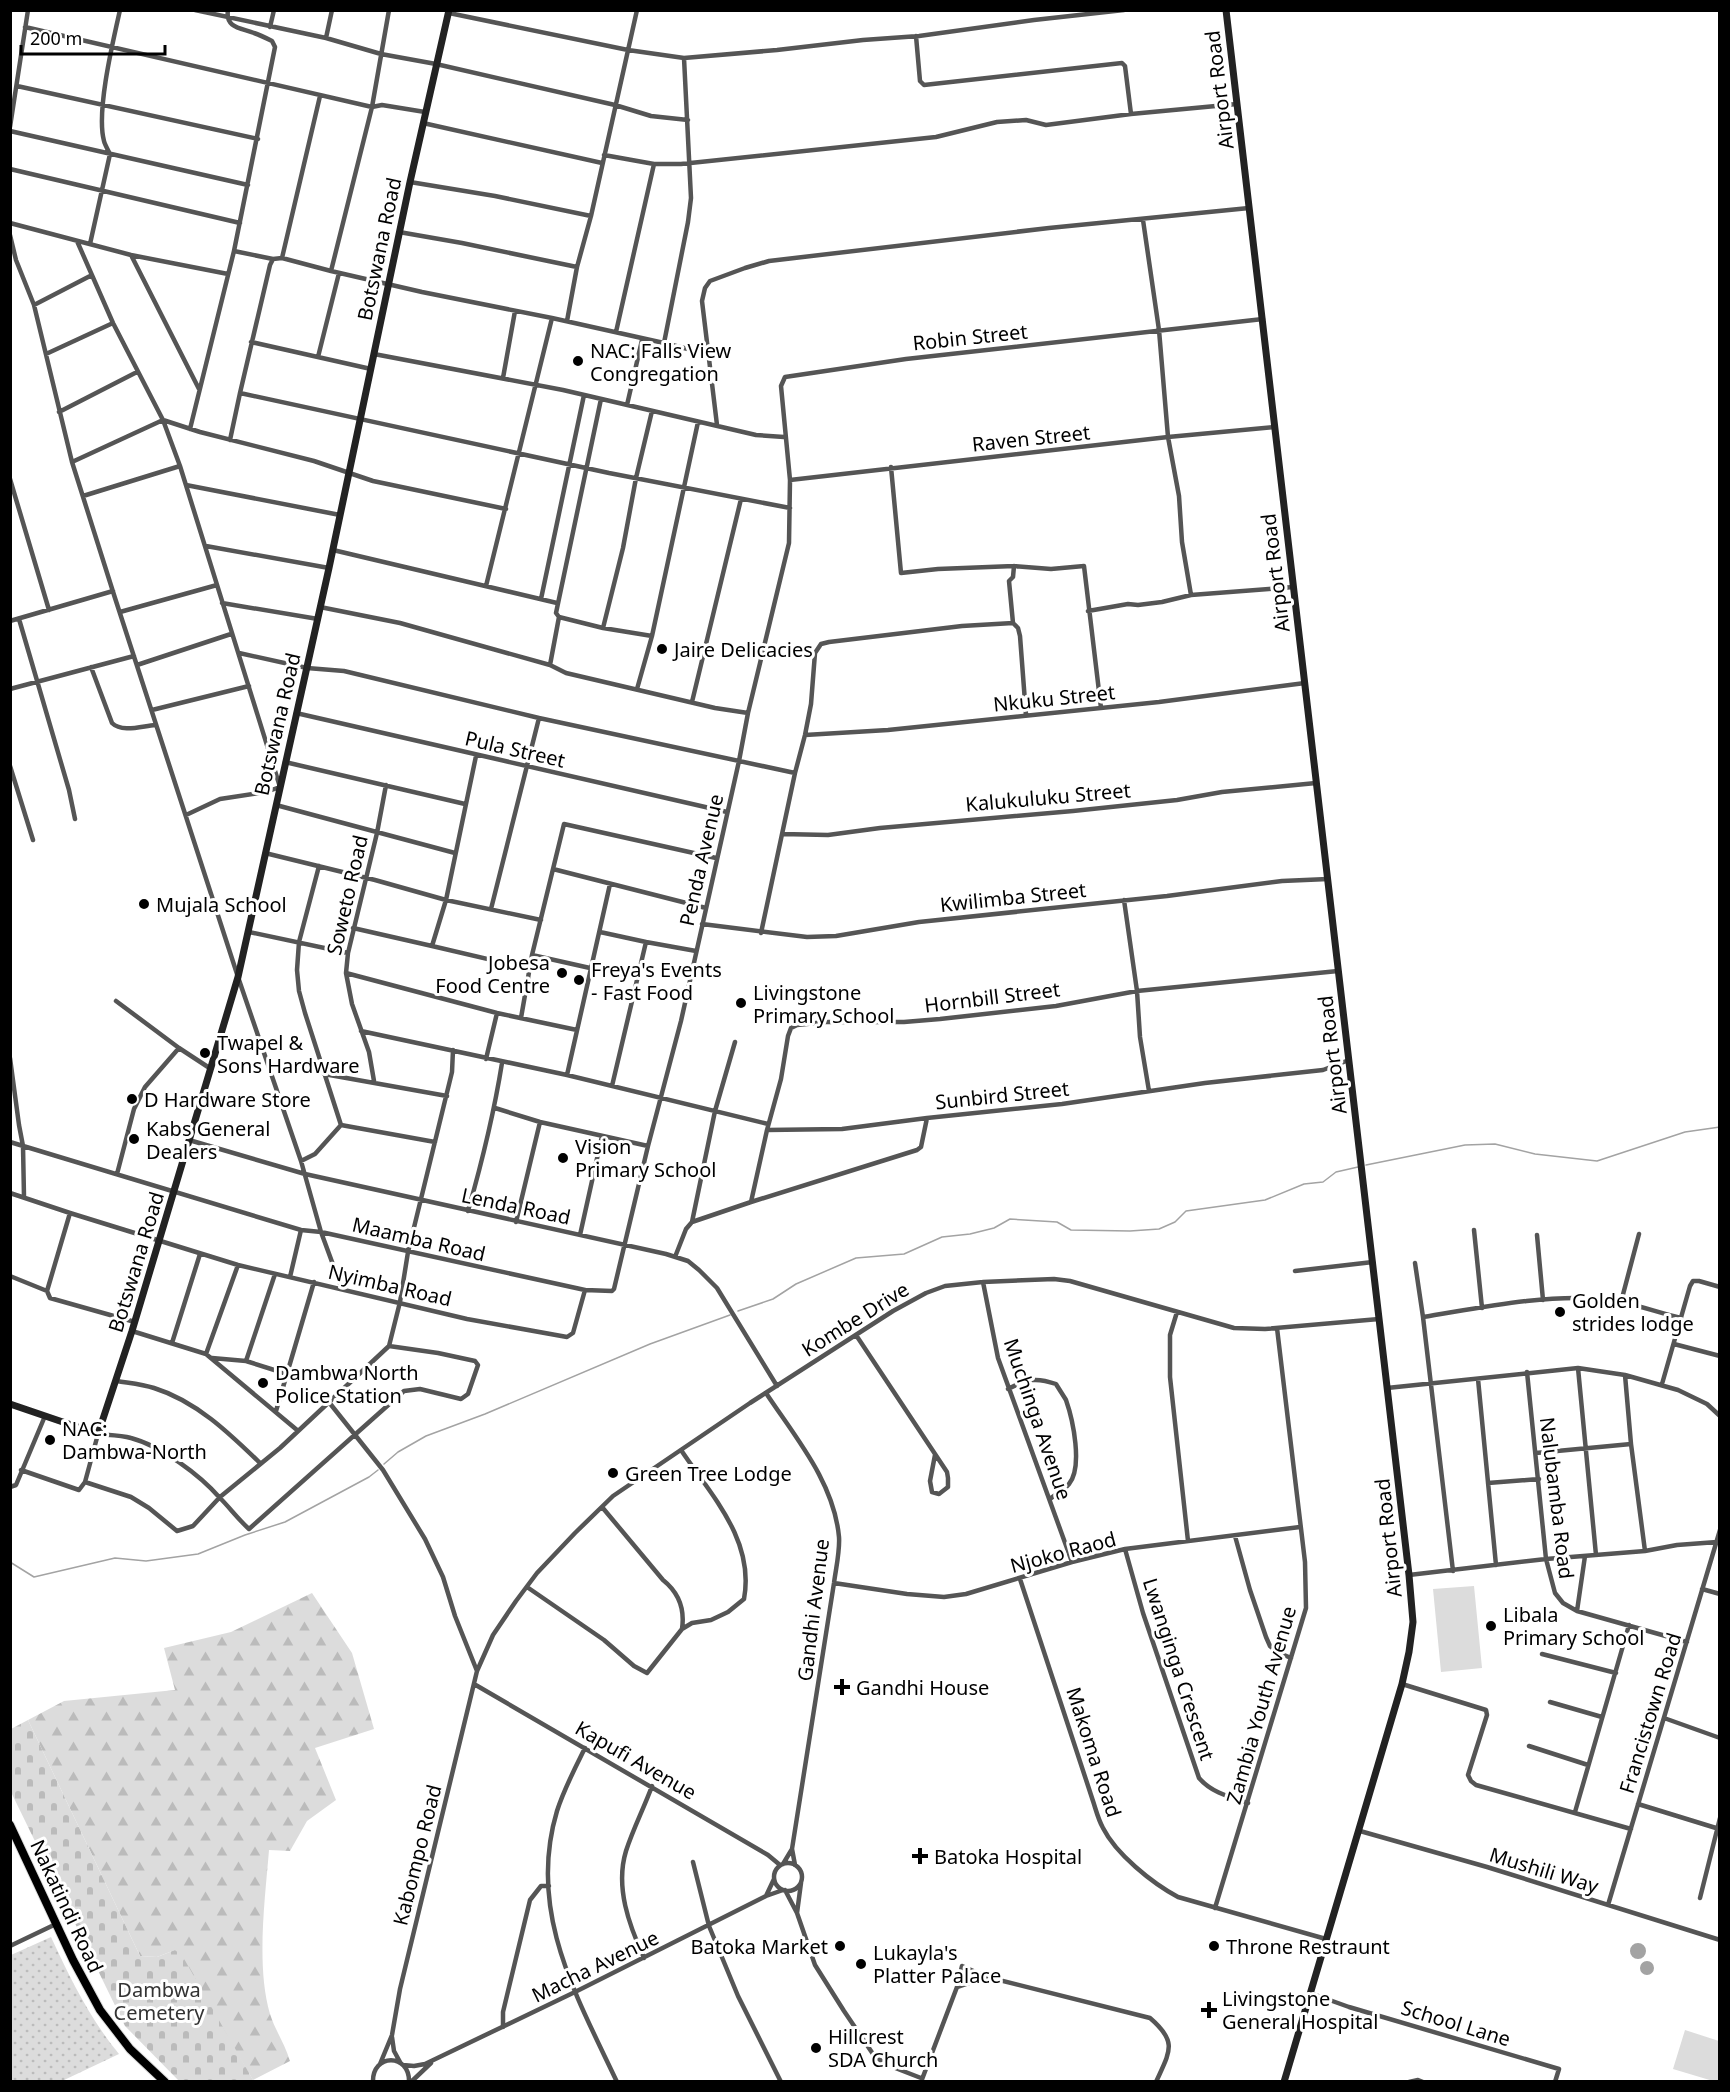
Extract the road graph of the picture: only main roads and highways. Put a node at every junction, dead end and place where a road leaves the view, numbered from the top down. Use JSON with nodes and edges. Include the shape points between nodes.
{"nodes":[{"id":1,"x":10,"y":1825,"type":"edge"},
{"id":2,"x":165,"y":2082,"type":"edge"}],
"edges":[{"from":1,"to":2,"type":"highway","name":"Nakatindi Road","via":[[100,2010],[130,2049]]}]}
